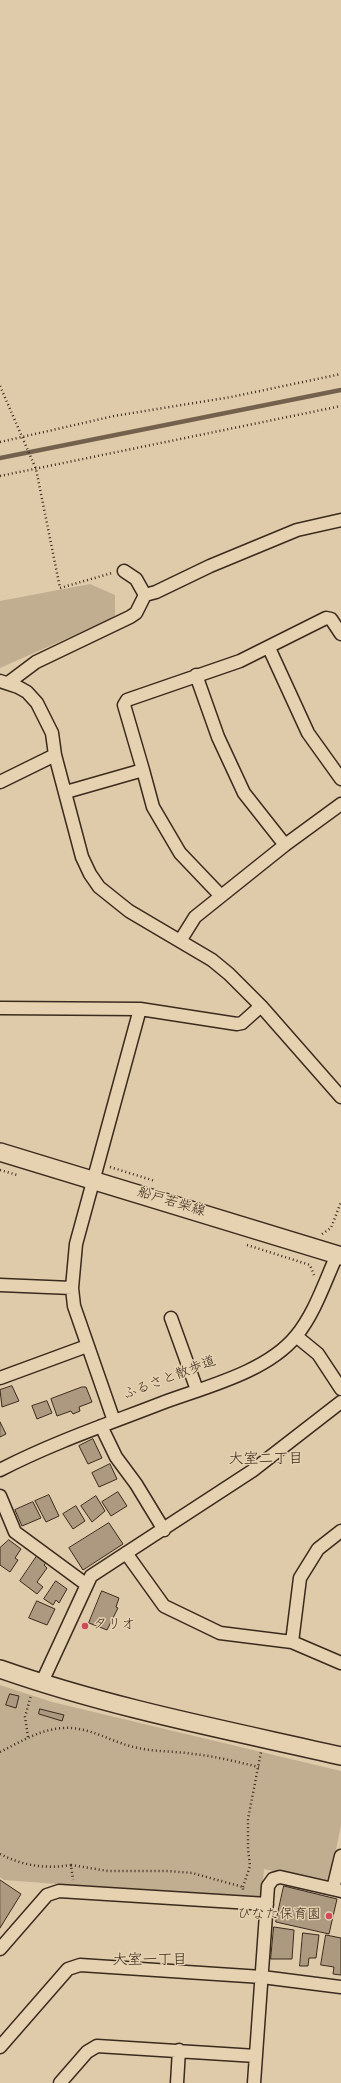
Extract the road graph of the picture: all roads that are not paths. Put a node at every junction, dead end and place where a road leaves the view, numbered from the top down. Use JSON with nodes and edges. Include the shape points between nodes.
{"nodes":[{"id":1,"x":341,"y":520,"type":"edge"},
{"id":2,"x":124,"y":571,"type":"road end"},
{"id":3,"x":145,"y":595,"type":"junction"},
{"id":4,"x":341,"y":634,"type":"edge"},
{"id":5,"x":269,"y":648,"type":"junction"},
{"id":6,"x":196,"y":675,"type":"junction"},
{"id":7,"x":4,"y":682,"type":"edge"},
{"id":8,"x":55,"y":755,"type":"junction"},
{"id":9,"x":144,"y":770,"type":"junction"},
{"id":10,"x":341,"y":779,"type":"edge"},
{"id":11,"x":0,"y":782,"type":"edge"},
{"id":12,"x":66,"y":792,"type":"junction"},
{"id":13,"x":341,"y":804,"type":"edge"},
{"id":14,"x":285,"y":845,"type":"junction"},
{"id":15,"x":221,"y":896,"type":"junction"},
{"id":16,"x":180,"y":941,"type":"junction"},
{"id":17,"x":260,"y":1006,"type":"junction"},
{"id":18,"x":0,"y":1008,"type":"edge"},
{"id":19,"x":140,"y":1009,"type":"junction"},
{"id":20,"x":341,"y":1097,"type":"edge"},
{"id":21,"x":0,"y":1152,"type":"edge"},
{"id":22,"x":94,"y":1180,"type":"junction"},
{"id":23,"x":340,"y":1252,"type":"edge"},
{"id":24,"x":0,"y":1285,"type":"edge"},
{"id":25,"x":72,"y":1288,"type":"junction"},
{"id":26,"x":171,"y":1318,"type":"dead end"},
{"id":27,"x":296,"y":1336,"type":"junction"},
{"id":28,"x":87,"y":1346,"type":"junction"},
{"id":29,"x":0,"y":1378,"type":"edge"},
{"id":30,"x":341,"y":1389,"type":"edge"},
{"id":31,"x":197,"y":1390,"type":"junction"},
{"id":32,"x":341,"y":1402,"type":"edge"},
{"id":33,"x":114,"y":1421,"type":"junction"},
{"id":34,"x":101,"y":1426,"type":"junction"},
{"id":35,"x":0,"y":1470,"type":"edge"},
{"id":36,"x":0,"y":1496,"type":"edge"},
{"id":37,"x":164,"y":1530,"type":"junction"},
{"id":38,"x":341,"y":1532,"type":"edge"},
{"id":39,"x":126,"y":1552,"type":"junction"},
{"id":40,"x":87,"y":1585,"type":"junction"},
{"id":41,"x":292,"y":1642,"type":"junction"},
{"id":42,"x":341,"y":1663,"type":"edge"},
{"id":43,"x":0,"y":1669,"type":"edge"},
{"id":44,"x":37,"y":1687,"type":"junction"},
{"id":45,"x":341,"y":1756,"type":"edge"},
{"id":46,"x":341,"y":1856,"type":"edge"},
{"id":47,"x":337,"y":1890,"type":"edge"},
{"id":48,"x":266,"y":1904,"type":"junction"},
{"id":49,"x":0,"y":1948,"type":"edge"},
{"id":50,"x":262,"y":1977,"type":"junction"},
{"id":51,"x":341,"y":1987,"type":"edge"},
{"id":52,"x":0,"y":2047,"type":"edge"},
{"id":53,"x":179,"y":2050,"type":"junction"},
{"id":54,"x":256,"y":2056,"type":"junction"},
{"id":55,"x":60,"y":2083,"type":"edge"},
{"id":56,"x":176,"y":2083,"type":"edge"},
{"id":57,"x":254,"y":2083,"type":"edge"}],
"edges":[{"from":1,"to":3,"type":"street","via":[[297,530]]},
{"from":2,"to":3,"type":"street","via":[[136,579]]},
{"from":3,"to":7,"type":"street","via":[[136,613],[130,617],[36,662]]},
{"from":4,"to":5,"type":"street","via":[[331,620],[326,618]]},
{"from":5,"to":6,"type":"street","via":[[240,661]]},
{"from":5,"to":10,"type":"street","via":[[308,733]]},
{"from":6,"to":9,"type":"street","via":[[127,700],[124,705]]},
{"from":6,"to":14,"type":"street","via":[[218,737],[244,793]]},
{"from":7,"to":8,"type":"street","via":[[26,692],[37,703],[52,732]]},
{"from":8,"to":11,"type":"street"},
{"from":8,"to":12,"type":"street"},
{"from":9,"to":12,"type":"street"},
{"from":9,"to":15,"type":"street","via":[[153,807],[180,853]]},
{"from":12,"to":16,"type":"street","via":[[82,856],[99,887],[124,907]]},
{"from":13,"to":14,"type":"street"},
{"from":14,"to":15,"type":"street"},
{"from":15,"to":16,"type":"street","via":[[195,917]]},
{"from":16,"to":17,"type":"street","via":[[230,974]]},
{"from":17,"to":19,"type":"street","via":[[242,1023]]},
{"from":17,"to":20,"type":"street"},
{"from":18,"to":19,"type":"street"},
{"from":19,"to":22,"type":"street"},
{"from":21,"to":22,"type":"street","name":"船戸若柴線"},
{"from":22,"to":23,"type":"street","name":"船戸若柴線"},
{"from":22,"to":25,"type":"street","via":[[76,1244]]},
{"from":23,"to":27,"type":"street","via":[[312,1310]]},
{"from":24,"to":25,"type":"street"},
{"from":25,"to":28,"type":"street","via":[[74,1306]]},
{"from":26,"to":31,"type":"street"},
{"from":27,"to":30,"type":"street","via":[[318,1354]]},
{"from":27,"to":31,"type":"street","via":[[275,1355],[251,1369]]},
{"from":28,"to":29,"type":"street"},
{"from":28,"to":33,"type":"street"},
{"from":31,"to":33,"type":"street"},
{"from":32,"to":37,"type":"street","via":[[252,1471]]},
{"from":33,"to":34,"type":"street"},
{"from":34,"to":35,"type":"street"},
{"from":34,"to":37,"type":"street","via":[[116,1457]]},
{"from":36,"to":40,"type":"street","via":[[15,1532]]},
{"from":37,"to":39,"type":"street"},
{"from":38,"to":41,"type":"street","via":[[318,1549],[300,1578]]},
{"from":39,"to":40,"type":"street","via":[[91,1576]]},
{"from":39,"to":41,"type":"street","via":[[164,1606],[220,1633]]},
{"from":40,"to":44,"type":"street"},
{"from":41,"to":42,"type":"street"},
{"from":43,"to":44,"type":"street"},
{"from":44,"to":45,"type":"street"},
{"from":46,"to":47,"type":"street"},
{"from":47,"to":48,"type":"street","via":[[280,1877],[273,1879],[268,1886]]},
{"from":48,"to":49,"type":"street","via":[[59,1891],[47,1895]]},
{"from":48,"to":50,"type":"street"},
{"from":50,"to":51,"type":"street"},
{"from":50,"to":52,"type":"street","via":[[80,1965],[68,1969]]},
{"from":50,"to":54,"type":"street"},
{"from":53,"to":54,"type":"street"},
{"from":53,"to":55,"type":"street","via":[[97,2046],[87,2052]]},
{"from":53,"to":56,"type":"street"},
{"from":54,"to":57,"type":"street"}]}
